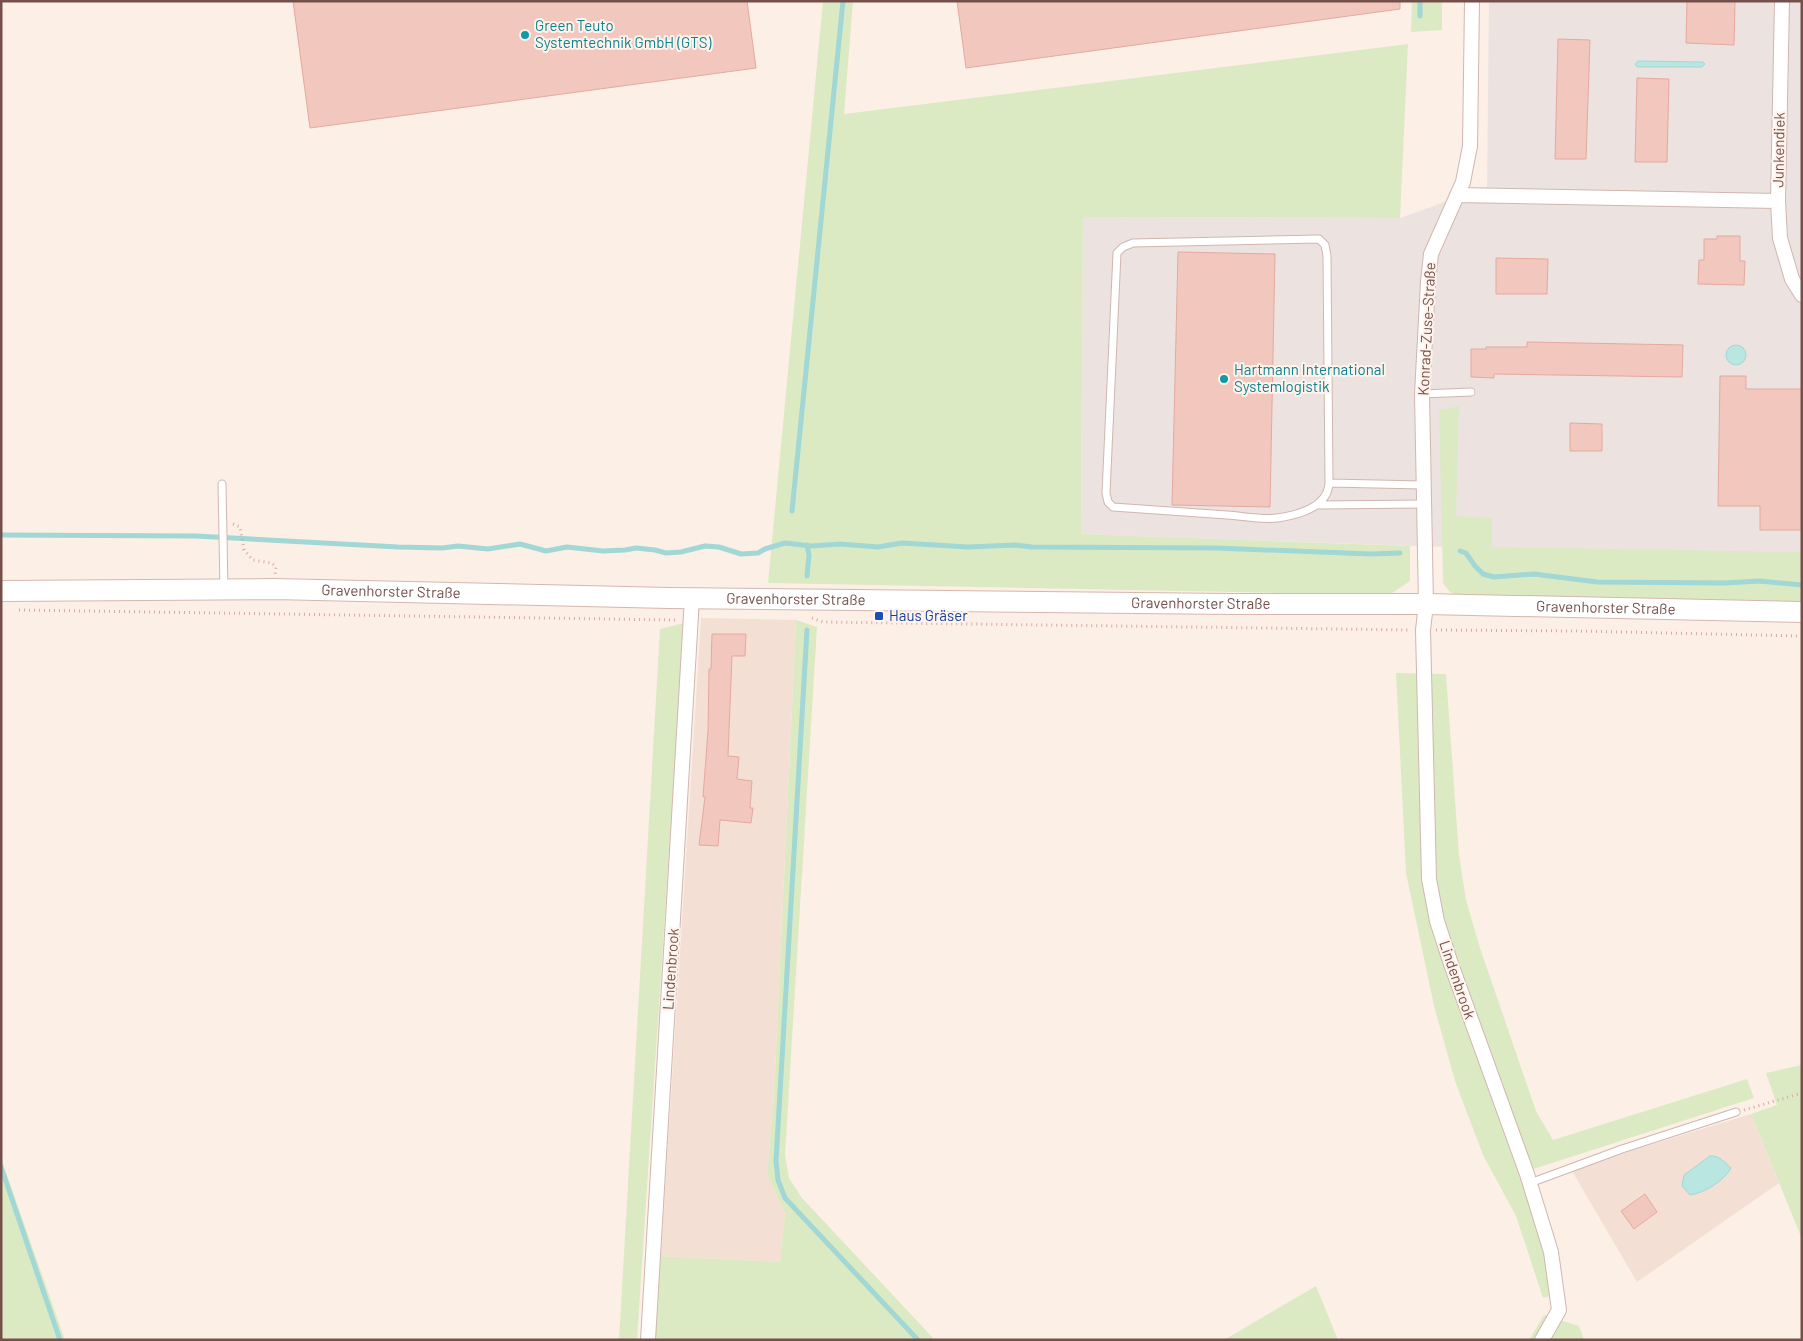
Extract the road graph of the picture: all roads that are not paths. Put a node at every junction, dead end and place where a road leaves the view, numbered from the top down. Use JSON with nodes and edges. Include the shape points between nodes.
{"nodes":[{"id":1,"x":1472,"y":1,"type":"edge"},
{"id":2,"x":1782,"y":1,"type":"edge"},
{"id":3,"x":1457,"y":195,"type":"junction"},
{"id":4,"x":1778,"y":201,"type":"junction"},
{"id":5,"x":1802,"y":295,"type":"edge"},
{"id":6,"x":1471,"y":392,"type":"dead end"},
{"id":7,"x":1422,"y":394,"type":"junction"},
{"id":8,"x":1329,"y":483,"type":"junction"},
{"id":9,"x":222,"y":484,"type":"dead end"},
{"id":10,"x":1423,"y":485,"type":"junction"},
{"id":11,"x":1424,"y":504,"type":"junction"},
{"id":12,"x":1317,"y":505,"type":"junction"},
{"id":13,"x":224,"y":589,"type":"junction"},
{"id":14,"x":1,"y":591,"type":"edge"},
{"id":15,"x":1426,"y":604,"type":"junction"},
{"id":16,"x":692,"y":606,"type":"junction"},
{"id":17,"x":1802,"y":612,"type":"edge"},
{"id":18,"x":1736,"y":1112,"type":"road end"},
{"id":19,"x":1530,"y":1183,"type":"junction"},
{"id":20,"x":648,"y":1340,"type":"edge"},
{"id":21,"x":1542,"y":1340,"type":"edge"}],
"edges":[{"from":1,"to":3,"type":"street","name":"Konrad-Zuse-Straße","via":[[1470,146]]},
{"from":2,"to":4,"type":"street","name":"Junkendiek"},
{"from":3,"to":4,"type":"street"},
{"from":3,"to":7,"type":"street","name":"Konrad-Zuse-Straße","via":[[1431,254]]},
{"from":4,"to":5,"type":"street","name":"Junkendiek","via":[[1780,238],[1792,279]]},
{"from":6,"to":7,"type":"lane"},
{"from":7,"to":10,"type":"street","name":"Konrad-Zuse-Straße"},
{"from":8,"to":10,"type":"lane"},
{"from":8,"to":12,"type":"lane","via":[[1325,499]]},
{"from":8,"to":12,"type":"lane","via":[[1326,246],[1319,239],[1132,243],[1122,247],[1116,253],[1108,502],[1113,507],[1275,518]]},
{"from":9,"to":13,"type":"lane"},
{"from":10,"to":11,"type":"street","name":"Konrad-Zuse-Straße"},
{"from":11,"to":12,"type":"lane"},
{"from":11,"to":15,"type":"street","name":"Konrad-Zuse-Straße"},
{"from":13,"to":14,"type":"main road","name":"Gravenhorster Straße"},
{"from":13,"to":16,"type":"main road","name":"Gravenhorster Straße"},
{"from":15,"to":16,"type":"main road","name":"Gravenhorster Straße"},
{"from":15,"to":17,"type":"main road","name":"Gravenhorster Straße"},
{"from":15,"to":19,"type":"street","name":"Lindenbrook","via":[[1429,879],[1437,921],[1451,964]]},
{"from":16,"to":20,"type":"street","name":"Lindenbrook"},
{"from":18,"to":19,"type":"lane"},
{"from":19,"to":21,"type":"street","name":"Lindenbrook","via":[[1551,1252],[1559,1310]]}]}
